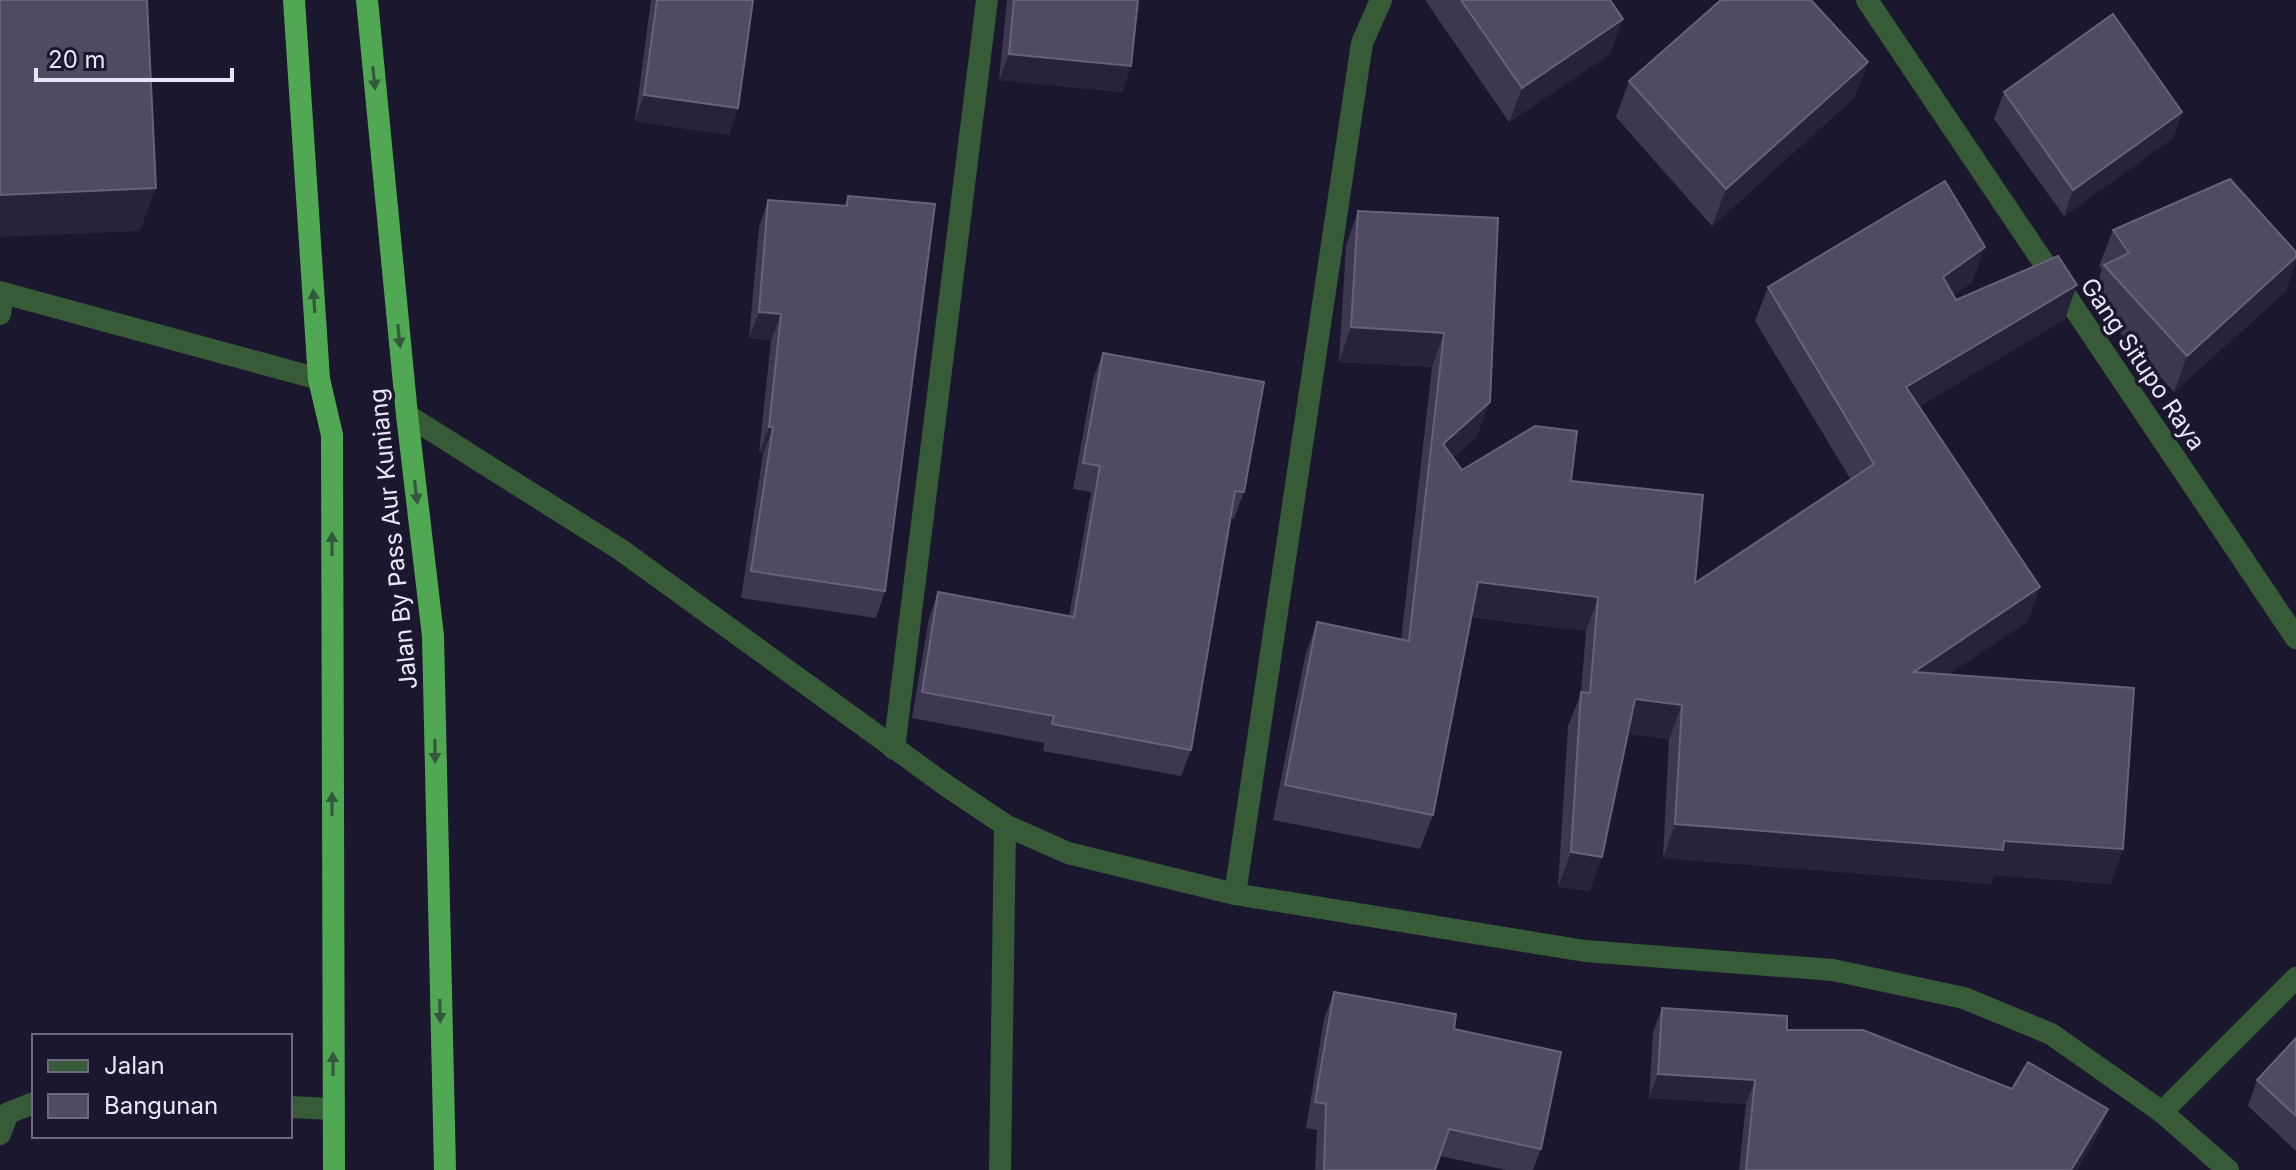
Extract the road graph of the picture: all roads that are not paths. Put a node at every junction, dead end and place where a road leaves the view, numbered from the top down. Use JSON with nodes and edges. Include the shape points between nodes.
{"nodes":[{"id":1,"x":294,"y":0,"type":"edge"},
{"id":2,"x":367,"y":0,"type":"edge"},
{"id":3,"x":987,"y":0,"type":"edge"},
{"id":4,"x":1381,"y":0,"type":"edge"},
{"id":5,"x":1867,"y":0,"type":"edge"},
{"id":6,"x":1,"y":300,"type":"edge"},
{"id":7,"x":319,"y":379,"type":"junction"},
{"id":8,"x":407,"y":415,"type":"junction"},
{"id":9,"x":2296,"y":638,"type":"edge"},
{"id":10,"x":894,"y":749,"type":"junction"},
{"id":11,"x":1005,"y":825,"type":"junction"},
{"id":12,"x":1235,"y":894,"type":"junction"},
{"id":13,"x":2296,"y":978,"type":"edge"},
{"id":14,"x":32,"y":1104,"type":"edge"},
{"id":15,"x":292,"y":1107,"type":"edge"},
{"id":16,"x":333,"y":1109,"type":"junction"},
{"id":17,"x":2162,"y":1112,"type":"junction"},
{"id":18,"x":0,"y":1134,"type":"edge"},
{"id":19,"x":334,"y":1170,"type":"edge"},
{"id":20,"x":445,"y":1170,"type":"edge"},
{"id":21,"x":1000,"y":1170,"type":"edge"},
{"id":22,"x":2228,"y":1170,"type":"edge"}],
"edges":[{"from":7,"to":1,"type":"highway","name":"Jalan By Pass Aur Kuniang","one_way":true},
{"from":2,"to":8,"type":"highway","name":"Jalan By Pass Aur Kuniang","one_way":true},
{"from":3,"to":10,"type":"street"},
{"from":4,"to":12,"type":"street","via":[[1362,43]]},
{"from":5,"to":9,"type":"street","name":"Gang Situpo Raya"},
{"from":6,"to":7,"type":"street"},
{"from":16,"to":7,"type":"highway","name":"Jalan By Pass Aur Kuniang","one_way":true,"via":[[332,435]]},
{"from":8,"to":10,"type":"street","via":[[621,550]]},
{"from":8,"to":20,"type":"highway","name":"Jalan By Pass Aur Kuniang","one_way":true,"via":[[433,636]]},
{"from":10,"to":11,"type":"street"},
{"from":11,"to":12,"type":"street","via":[[1068,853]]},
{"from":11,"to":21,"type":"street"},
{"from":12,"to":17,"type":"street","via":[[1585,951],[1833,970],[1964,998],[2051,1034]]},
{"from":13,"to":17,"type":"street"},
{"from":14,"to":18,"type":"street","via":[[8,1113]]},
{"from":15,"to":16,"type":"street"},
{"from":16,"to":19,"type":"highway","name":"Jalan By Pass Aur Kuniang"},
{"from":17,"to":22,"type":"street"}]}
